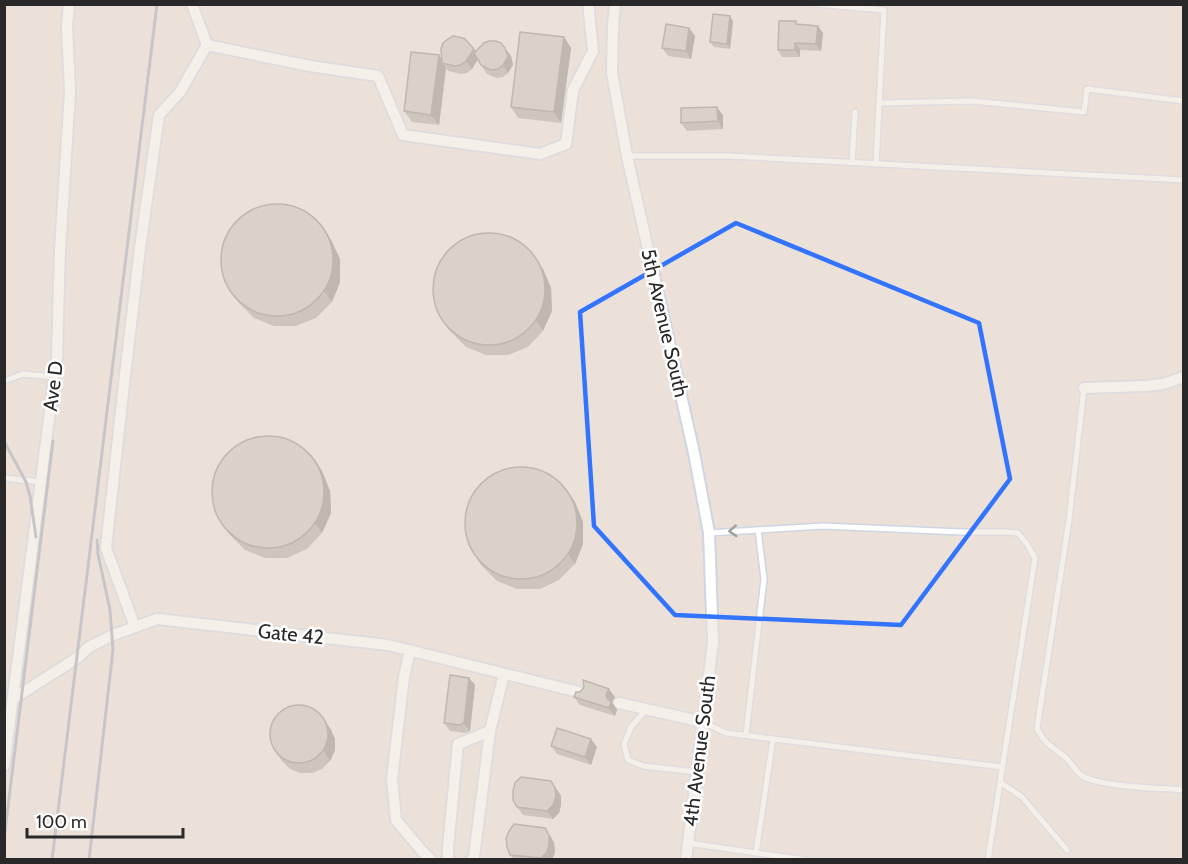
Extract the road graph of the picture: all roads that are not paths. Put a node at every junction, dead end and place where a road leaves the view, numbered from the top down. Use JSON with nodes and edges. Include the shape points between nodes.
{"nodes":[{"id":1,"x":69,"y":4,"type":"edge"},
{"id":2,"x":192,"y":4,"type":"edge"},
{"id":3,"x":589,"y":4,"type":"edge"},
{"id":4,"x":615,"y":4,"type":"edge"},
{"id":5,"x":815,"y":4,"type":"edge"},
{"id":6,"x":207,"y":45,"type":"junction"},
{"id":7,"x":1184,"y":101,"type":"edge"},
{"id":8,"x":879,"y":103,"type":"junction"},
{"id":9,"x":855,"y":112,"type":"dead end"},
{"id":10,"x":627,"y":156,"type":"junction"},
{"id":11,"x":852,"y":162,"type":"junction"},
{"id":12,"x":876,"y":164,"type":"junction"},
{"id":13,"x":1184,"y":180,"type":"edge"},
{"id":14,"x":54,"y":377,"type":"junction"},
{"id":15,"x":1184,"y":377,"type":"edge"},
{"id":16,"x":4,"y":381,"type":"edge"},
{"id":17,"x":1084,"y":388,"type":"joint"},
{"id":18,"x":4,"y":478,"type":"edge"},
{"id":19,"x":41,"y":482,"type":"junction"},
{"id":20,"x":758,"y":530,"type":"junction"},
{"id":21,"x":709,"y":533,"type":"junction"},
{"id":22,"x":135,"y":627,"type":"junction"},
{"id":23,"x":712,"y":642,"type":"joint"},
{"id":24,"x":410,"y":650,"type":"junction"},
{"id":25,"x":504,"y":674,"type":"junction"},
{"id":26,"x":584,"y":693,"type":"edge"},
{"id":27,"x":14,"y":699,"type":"junction"},
{"id":28,"x":619,"y":703,"type":"dead end"},
{"id":29,"x":647,"y":709,"type":"junction"},
{"id":30,"x":703,"y":722,"type":"junction"},
{"id":31,"x":490,"y":731,"type":"junction"},
{"id":32,"x":746,"y":735,"type":"junction"},
{"id":33,"x":773,"y":738,"type":"junction"},
{"id":34,"x":4,"y":766,"type":"edge"},
{"id":35,"x":1002,"y":767,"type":"junction"},
{"id":36,"x":697,"y":772,"type":"junction"},
{"id":37,"x":1000,"y":782,"type":"junction"},
{"id":38,"x":1184,"y":790,"type":"edge"},
{"id":39,"x":688,"y":843,"type":"junction"},
{"id":40,"x":1067,"y":850,"type":"dead end"},
{"id":41,"x":756,"y":853,"type":"junction"},
{"id":42,"x":431,"y":860,"type":"edge"},
{"id":43,"x":448,"y":860,"type":"edge"},
{"id":44,"x":472,"y":860,"type":"edge"},
{"id":45,"x":686,"y":860,"type":"edge"},
{"id":46,"x":806,"y":860,"type":"edge"},
{"id":47,"x":988,"y":860,"type":"edge"}],
"edges":[{"from":1,"to":14,"type":"street","name":"Ave D","via":[[70,92]]},
{"from":2,"to":6,"type":"street"},
{"from":3,"to":6,"type":"street","via":[[593,51],[573,90],[566,144],[540,154],[404,135],[378,76]]},
{"from":4,"to":10,"type":"street","name":"5th Avenue South","via":[[612,73]]},
{"from":5,"to":8,"type":"lane","via":[[884,10]]},
{"from":6,"to":22,"type":"street","via":[[180,92],[159,115],[140,248],[106,548]]},
{"from":7,"to":8,"type":"lane","via":[[1087,89],[1084,112],[973,100]]},
{"from":8,"to":12,"type":"lane"},
{"from":9,"to":11,"type":"lane"},
{"from":10,"to":11,"type":"lane"},
{"from":10,"to":21,"type":"street","name":"5th Avenue South"},
{"from":11,"to":12,"type":"lane"},
{"from":12,"to":13,"type":"lane"},
{"from":14,"to":16,"type":"lane","via":[[23,374]]},
{"from":14,"to":19,"type":"street","name":"Ave D"},
{"from":15,"to":17,"type":"street","via":[[1146,386]]},
{"from":17,"to":38,"type":"lane","via":[[1069,520],[1037,728],[1041,738],[1070,761],[1080,775],[1091,780]]},
{"from":18,"to":19,"type":"lane"},
{"from":19,"to":27,"type":"street","name":"Ave D"},
{"from":20,"to":21,"type":"lane","one_way":true},
{"from":20,"to":32,"type":"lane","via":[[764,579]]},
{"from":20,"to":35,"type":"lane","via":[[823,526],[1018,533],[1035,558]]},
{"from":21,"to":23,"type":"street","name":"5th Avenue South"},
{"from":22,"to":24,"type":"street","name":"Gate 42","via":[[157,619]]},
{"from":22,"to":27,"type":"street","name":"Gate 42","via":[[89,647]]},
{"from":23,"to":30,"type":"street","name":"4th Avenue South"},
{"from":24,"to":25,"type":"street","name":"Gate 42"},
{"from":24,"to":42,"type":"street","via":[[392,779],[396,820]]},
{"from":25,"to":26,"type":"street","name":"Gate 42"},
{"from":25,"to":31,"type":"street"},
{"from":27,"to":34,"type":"street","name":"Ave D"},
{"from":28,"to":29,"type":"street"},
{"from":29,"to":30,"type":"street"},
{"from":29,"to":36,"type":"lane","via":[[631,727],[624,744],[628,760],[643,766]]},
{"from":30,"to":32,"type":"lane","via":[[726,733]]},
{"from":30,"to":36,"type":"street","name":"4th Avenue South"},
{"from":31,"to":43,"type":"street","via":[[458,744]]},
{"from":31,"to":44,"type":"street"},
{"from":32,"to":33,"type":"lane"},
{"from":33,"to":35,"type":"lane"},
{"from":33,"to":41,"type":"lane"},
{"from":35,"to":37,"type":"lane"},
{"from":36,"to":39,"type":"street","name":"4th Avenue South"},
{"from":37,"to":40,"type":"lane","via":[[1022,797]]},
{"from":37,"to":47,"type":"lane"},
{"from":39,"to":41,"type":"lane"},
{"from":39,"to":45,"type":"street","name":"4th Avenue South"},
{"from":41,"to":46,"type":"lane"}]}
